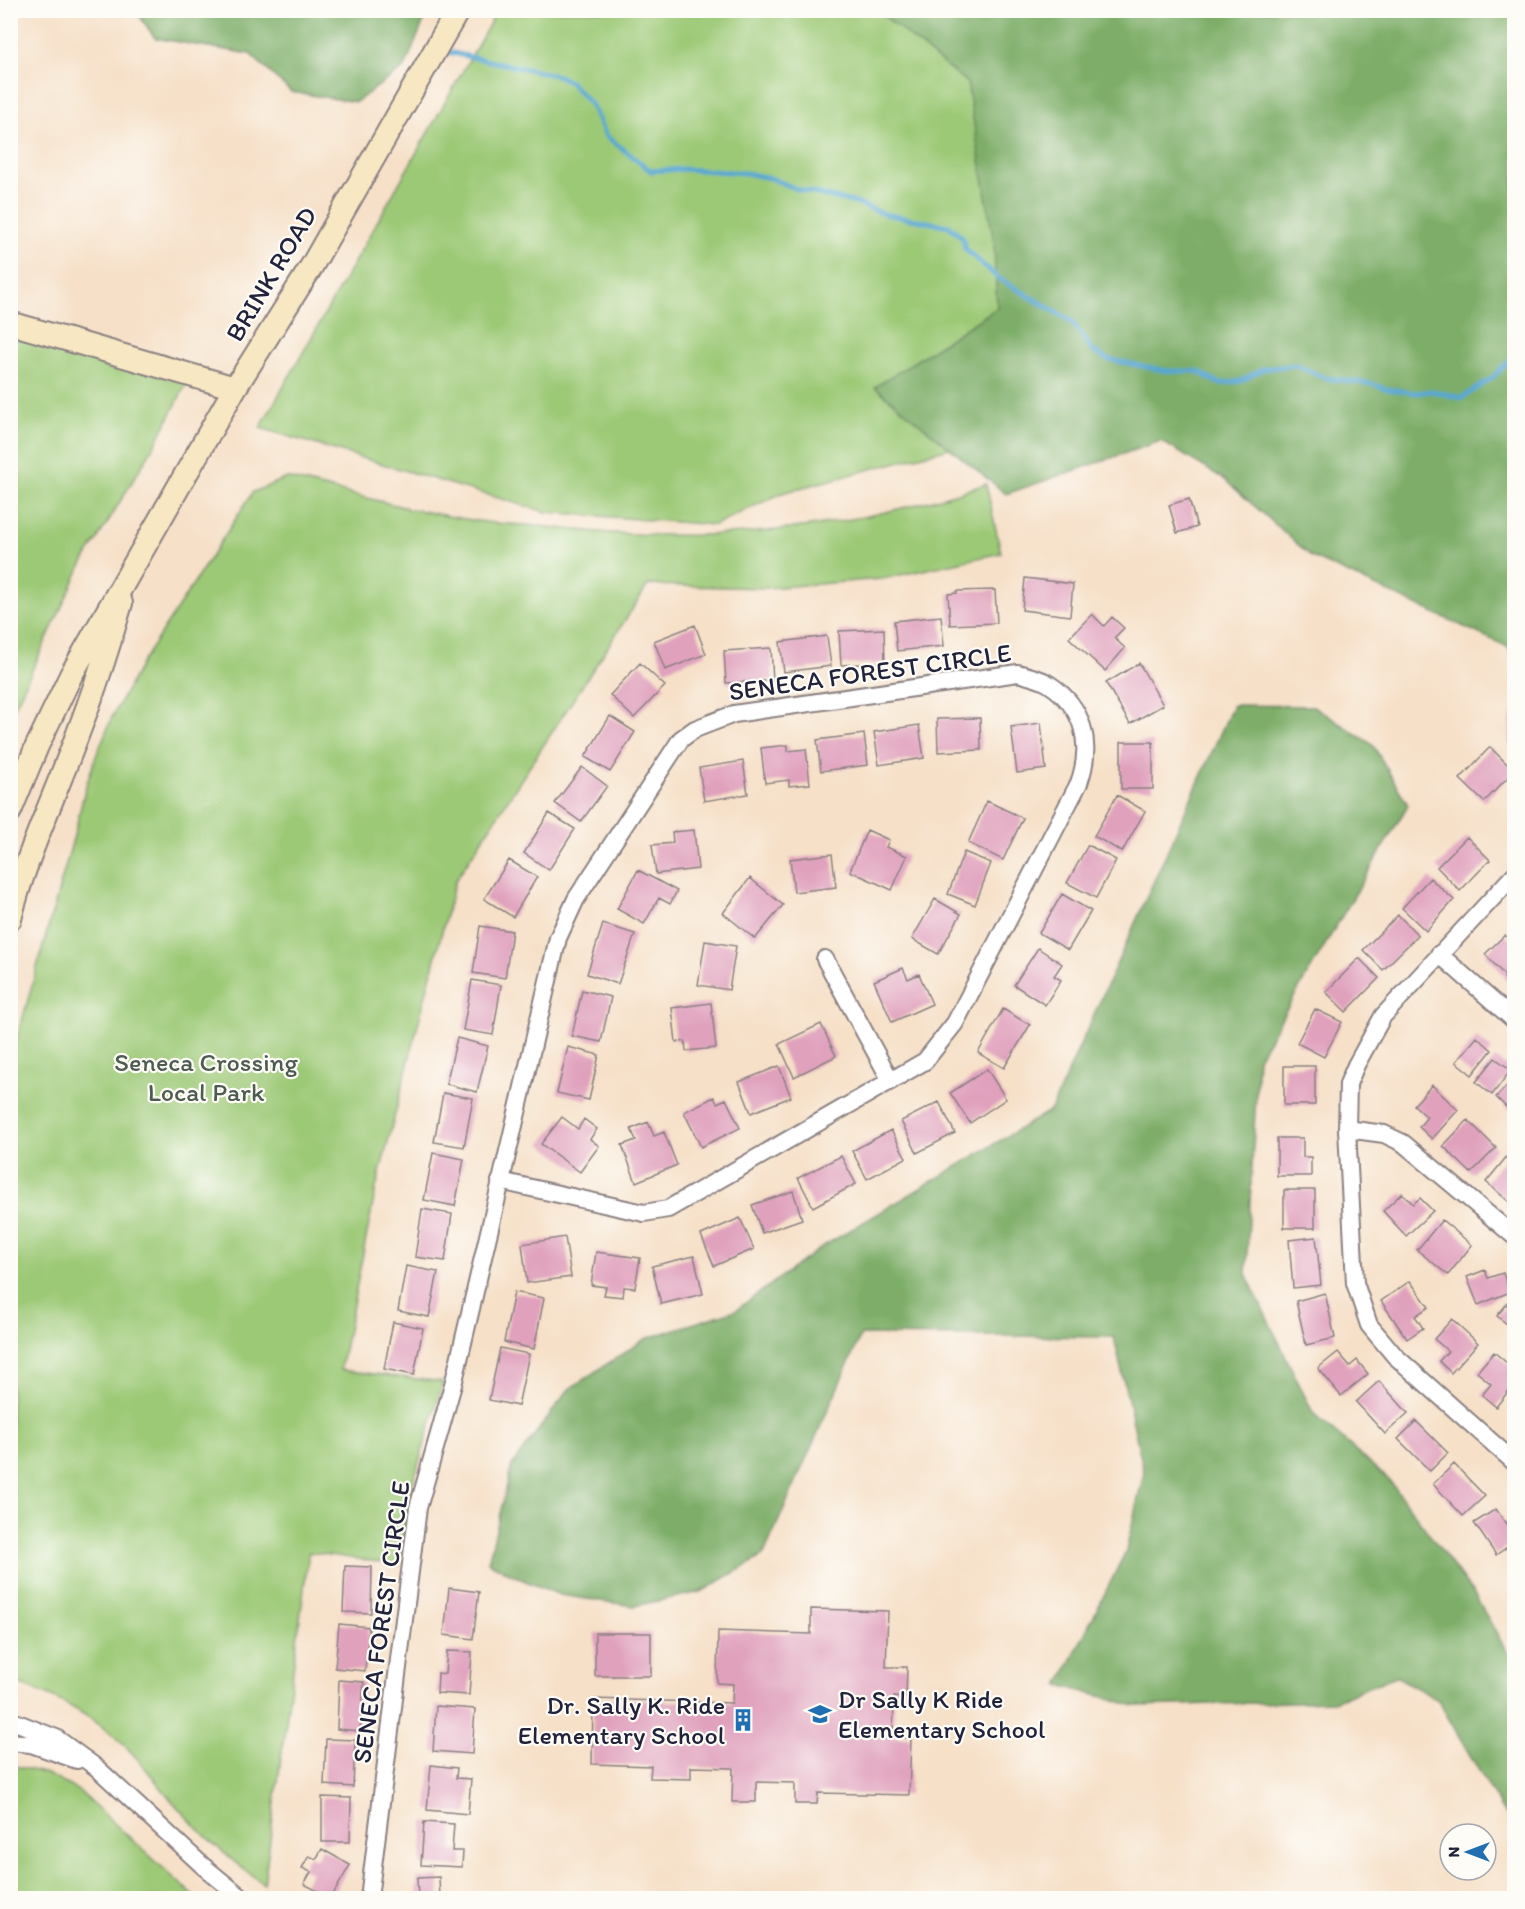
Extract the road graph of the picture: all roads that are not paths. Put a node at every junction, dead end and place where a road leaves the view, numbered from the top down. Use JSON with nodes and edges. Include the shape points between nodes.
{"nodes":[{"id":1,"x":458,"y":10,"type":"edge"},
{"id":2,"x":10,"y":323,"type":"edge"},
{"id":3,"x":235,"y":388,"type":"junction"},
{"id":4,"x":132,"y":567,"type":"junction"},
{"id":5,"x":10,"y":811,"type":"edge"},
{"id":6,"x":1515,"y":875,"type":"edge"},
{"id":7,"x":10,"y":919,"type":"edge"},
{"id":8,"x":1439,"y":954,"type":"junction"},
{"id":9,"x":825,"y":959,"type":"dead end"},
{"id":10,"x":1515,"y":1020,"type":"edge"},
{"id":11,"x":891,"y":1081,"type":"junction"},
{"id":12,"x":1347,"y":1130,"type":"junction"},
{"id":13,"x":500,"y":1181,"type":"junction"},
{"id":14,"x":1515,"y":1236,"type":"edge"},
{"id":15,"x":1515,"y":1462,"type":"edge"},
{"id":16,"x":10,"y":1720,"type":"edge"},
{"id":17,"x":10,"y":1742,"type":"edge"},
{"id":18,"x":98,"y":1768,"type":"junction"},
{"id":19,"x":242,"y":1899,"type":"edge"},
{"id":20,"x":369,"y":1899,"type":"edge"}],
"edges":[{"from":1,"to":3,"type":"main road","name":"BRINK ROAD","via":[[310,269]]},
{"from":2,"to":3,"type":"main road"},
{"from":3,"to":4,"type":"main road","name":"BRINK ROAD"},
{"from":4,"to":5,"type":"main road","name":"BRINK ROAD","via":[[70,675]]},
{"from":4,"to":7,"type":"main road","name":"BRINK ROAD","via":[[109,647]]},
{"from":6,"to":8,"type":"street"},
{"from":8,"to":10,"type":"street"},
{"from":8,"to":12,"type":"street","via":[[1383,1016],[1356,1065],[1348,1084]]},
{"from":9,"to":11,"type":"street"},
{"from":11,"to":13,"type":"street","name":"SENECA FOREST CIRCLE","via":[[668,1209],[644,1213]]},
{"from":11,"to":13,"type":"street","name":"SENECA FOREST CIRCLE","via":[[925,1061],[955,1023],[1079,783],[1084,768],[1085,734],[1072,704],[1048,683],[1018,673],[734,714],[695,729],[681,739],[576,899],[558,938]]},
{"from":12,"to":14,"type":"street","via":[[1384,1134],[1403,1143]]},
{"from":12,"to":15,"type":"street","via":[[1355,1283],[1369,1324],[1395,1356]]},
{"from":13,"to":20,"type":"street","name":"SENECA FOREST CIRCLE","via":[[454,1381],[418,1508]]},
{"from":16,"to":18,"type":"street","via":[[56,1738]]},
{"from":17,"to":18,"type":"street","via":[[31,1744]]},
{"from":18,"to":19,"type":"street"}]}
